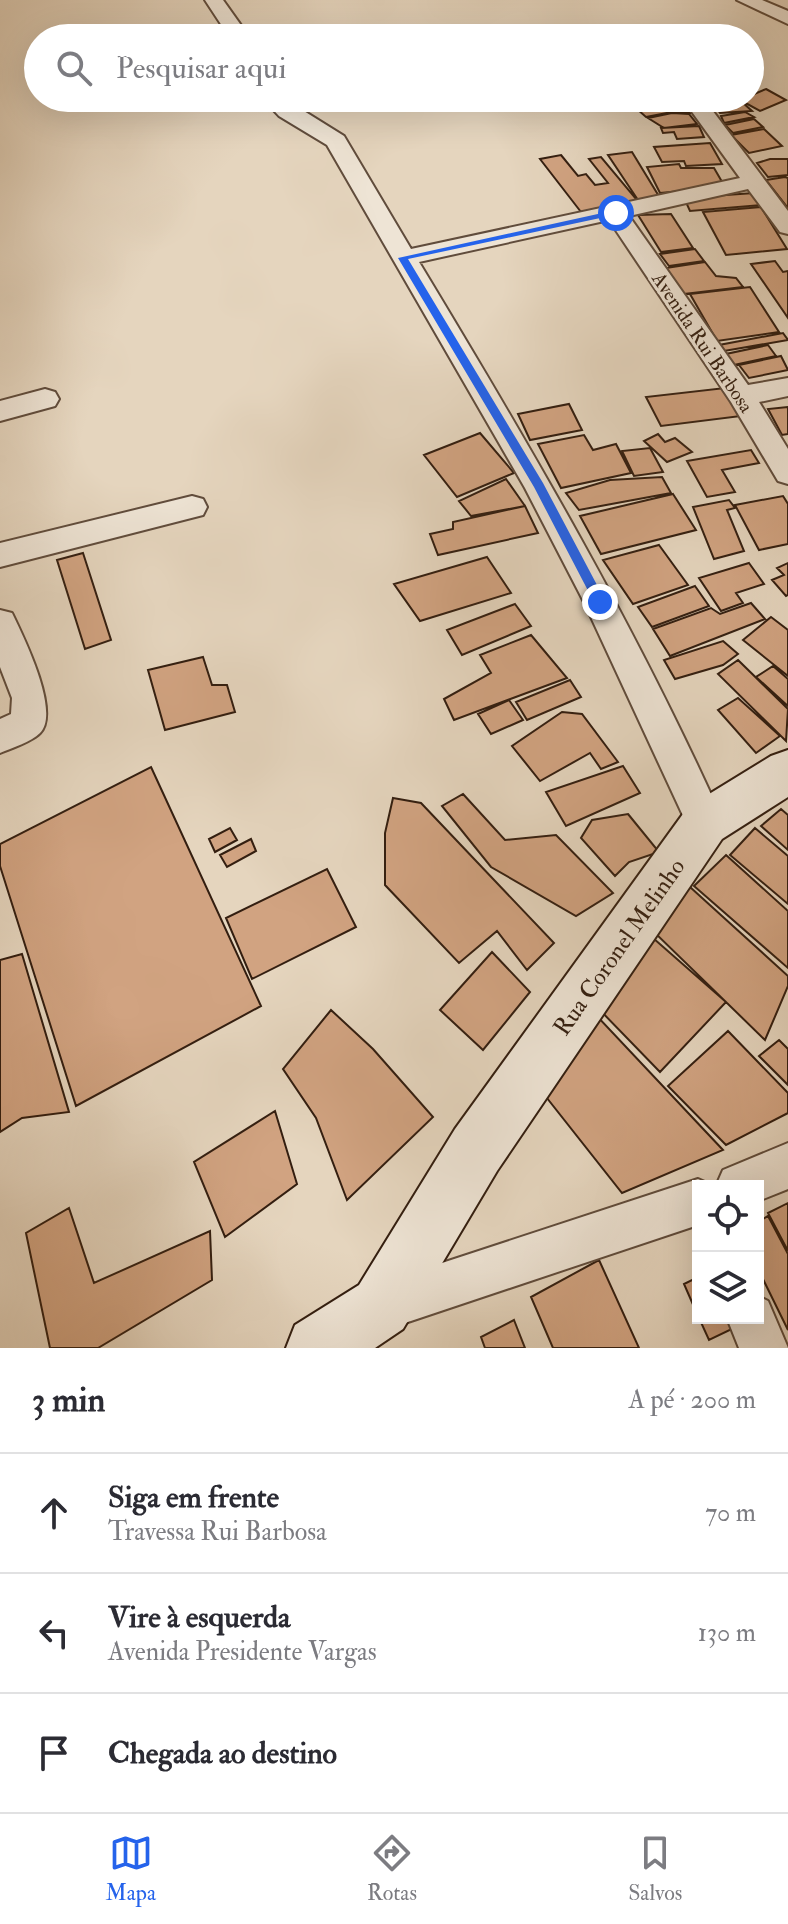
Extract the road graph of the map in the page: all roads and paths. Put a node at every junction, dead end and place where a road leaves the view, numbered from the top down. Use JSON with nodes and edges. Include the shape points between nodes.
{"nodes":[{"id":1,"x":214,"y":0,"type":"edge"},
{"id":2,"x":746,"y":0,"type":"edge"},
{"id":3,"x":788,"y":18,"type":"edge"},
{"id":4,"x":230,"y":24,"type":"edge"},
{"id":5,"x":293,"y":112,"type":"edge"},
{"id":6,"x":703,"y":112,"type":"edge"},
{"id":7,"x":756,"y":181,"type":"junction"},
{"id":8,"x":616,"y":213,"type":"junction"},
{"id":9,"x":788,"y":227,"type":"edge"},
{"id":10,"x":402,"y":258,"type":"junction"},
{"id":11,"x":788,"y":387,"type":"edge"},
{"id":12,"x":741,"y":396,"type":"junction"},
{"id":13,"x":45,"y":399,"type":"dead end"},
{"id":14,"x":0,"y":411,"type":"edge"},
{"id":15,"x":788,"y":473,"type":"edge"},
{"id":16,"x":192,"y":507,"type":"dead end"},
{"id":17,"x":0,"y":555,"type":"edge"},
{"id":18,"x":0,"y":623,"type":"edge"},
{"id":19,"x":0,"y":737,"type":"edge"},
{"id":20,"x":788,"y":771,"type":"edge"},
{"id":21,"x":705,"y":823,"type":"junction"},
{"id":22,"x":788,"y":1166,"type":"edge"},
{"id":23,"x":754,"y":1180,"type":"edge"},
{"id":24,"x":692,"y":1204,"type":"edge"},
{"id":25,"x":381,"y":1307,"type":"junction"},
{"id":26,"x":754,"y":1324,"type":"edge"},
{"id":27,"x":318,"y":1348,"type":"edge"},
{"id":28,"x":764,"y":1348,"type":"edge"}],
"edges":[{"from":1,"to":4,"type":"street"},
{"from":2,"to":3,"type":"street"},
{"from":5,"to":10,"type":"street","via":[[336,141]]},
{"from":6,"to":7,"type":"street"},
{"from":7,"to":8,"type":"street"},
{"from":7,"to":9,"type":"street"},
{"from":8,"to":10,"type":"street"},
{"from":8,"to":12,"type":"street","name":"Avenida Rui Barbosa"},
{"from":10,"to":21,"type":"street","via":[[539,486]]},
{"from":11,"to":12,"type":"street"},
{"from":12,"to":15,"type":"street","name":"Avenida Rui Barbosa"},
{"from":13,"to":14,"type":"street"},
{"from":16,"to":17,"type":"street"},
{"from":18,"to":19,"type":"street","via":[[29,698],[28,722]]},
{"from":20,"to":21,"type":"main road","name":"Rua Coronel Melinho"},
{"from":21,"to":25,"type":"main road","name":"Rua Coronel Melinho","via":[[476,1150]]},
{"from":22,"to":23,"type":"street"},
{"from":24,"to":25,"type":"street"},
{"from":25,"to":27,"type":"main road"},
{"from":26,"to":28,"type":"street"}]}
